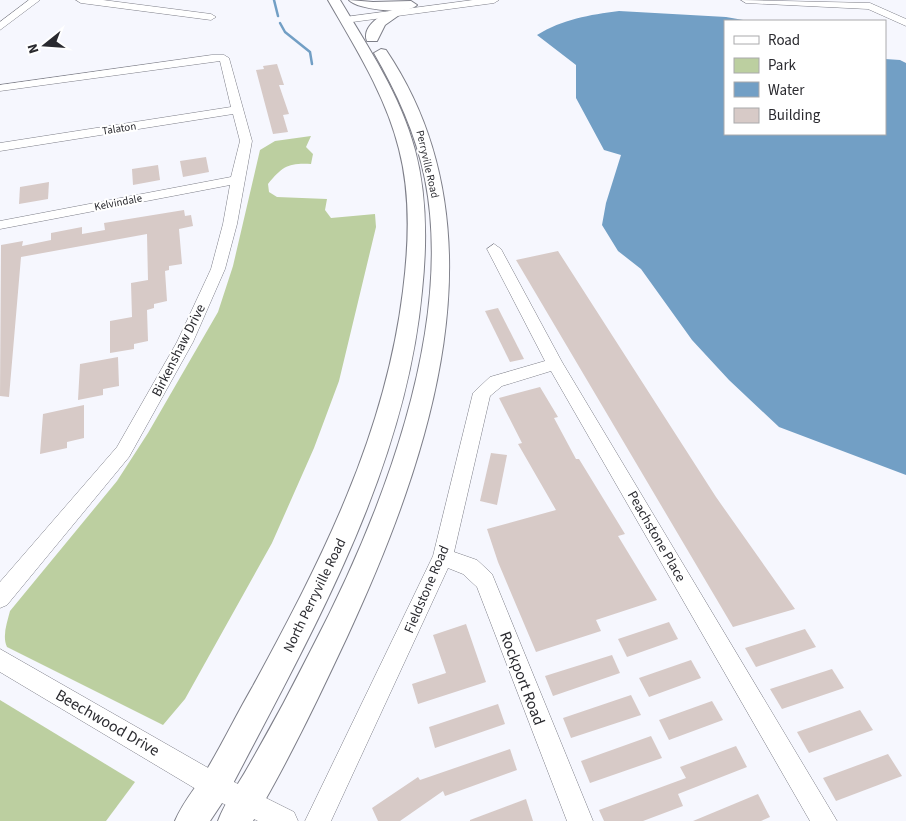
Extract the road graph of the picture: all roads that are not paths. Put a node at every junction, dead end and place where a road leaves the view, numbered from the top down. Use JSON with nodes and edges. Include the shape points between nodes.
{"nodes":[{"id":1,"x":35,"y":0,"type":"edge"},
{"id":2,"x":80,"y":0,"type":"edge"},
{"id":3,"x":334,"y":0,"type":"edge"},
{"id":4,"x":451,"y":0,"type":"edge"},
{"id":5,"x":494,"y":0,"type":"edge"},
{"id":6,"x":746,"y":0,"type":"edge"},
{"id":7,"x":411,"y":6,"type":"joint"},
{"id":8,"x":352,"y":11,"type":"edge"},
{"id":9,"x":396,"y":13,"type":"junction"},
{"id":10,"x":211,"y":17,"type":"dead end"},
{"id":11,"x":906,"y":23,"type":"edge"},
{"id":12,"x":0,"y":26,"type":"edge"},
{"id":13,"x":372,"y":38,"type":"junction"},
{"id":14,"x":0,"y":88,"type":"edge"},
{"id":15,"x":237,"y":110,"type":"junction"},
{"id":16,"x":0,"y":147,"type":"edge"},
{"id":17,"x":237,"y":180,"type":"junction"},
{"id":18,"x":0,"y":225,"type":"edge"},
{"id":19,"x":494,"y":249,"type":"dead end"},
{"id":20,"x":422,"y":328,"type":"junction"},
{"id":21,"x":555,"y":364,"type":"junction"},
{"id":22,"x":443,"y":556,"type":"junction"},
{"id":23,"x":0,"y":598,"type":"edge"},
{"id":24,"x":0,"y":660,"type":"edge"},
{"id":25,"x":215,"y":786,"type":"junction"},
{"id":26,"x":240,"y":811,"type":"edge"},
{"id":27,"x":191,"y":821,"type":"edge"},
{"id":28,"x":285,"y":821,"type":"edge"},
{"id":29,"x":318,"y":821,"type":"edge"},
{"id":30,"x":580,"y":821,"type":"edge"},
{"id":31,"x":824,"y":821,"type":"edge"}],
"edges":[{"from":1,"to":12,"type":"street"},
{"from":2,"to":10,"type":"street"},
{"from":3,"to":8,"type":"main road"},
{"from":4,"to":7,"type":"street"},
{"from":5,"to":9,"type":"street"},
{"from":6,"to":11,"type":"street","via":[[870,6]]},
{"from":7,"to":8,"type":"main road","via":[[372,6]]},
{"from":8,"to":9,"type":"street"},
{"from":8,"to":13,"type":"main road","name":"Perryville Road"},
{"from":8,"to":20,"type":"main road","name":"Perryville Road","via":[[402,133],[414,188]]},
{"from":9,"to":13,"type":"main road","via":[[379,22]]},
{"from":13,"to":20,"type":"main road","name":"Perryville Road","via":[[403,91],[430,161],[440,240],[440,285]]},
{"from":14,"to":15,"type":"street","name":"Birkenshaw Drive","via":[[224,58]]},
{"from":15,"to":16,"type":"street","name":"Talaton"},
{"from":15,"to":17,"type":"street","name":"Birkenshaw Drive","via":[[246,141]]},
{"from":17,"to":18,"type":"street","name":"Kelvindale"},
{"from":17,"to":23,"type":"street","name":"Birkenshaw Drive","via":[[218,269],[185,342],[147,410],[123,452]]},
{"from":19,"to":21,"type":"street","name":"Peachstone Place"},
{"from":20,"to":25,"type":"main road","name":"North Perryville Road","via":[[336,555]]},
{"from":20,"to":26,"type":"main road","via":[[423,391],[401,472],[360,578],[316,673]]},
{"from":21,"to":22,"type":"street","name":"Fieldstone Road","via":[[496,381],[482,393]]},
{"from":21,"to":31,"type":"street","name":"Peachstone Place"},
{"from":22,"to":29,"type":"street","name":"Fieldstone Road"},
{"from":22,"to":30,"type":"street","name":"Rockport Road","via":[[470,567],[485,581]]},
{"from":24,"to":25,"type":"street","name":"Beechwood Drive"},
{"from":25,"to":26,"type":"street","name":"Beechwood Drive"},
{"from":25,"to":27,"type":"main road","name":"North Perryville Road"},
{"from":26,"to":28,"type":"street","name":"Beechwood Drive"}]}
